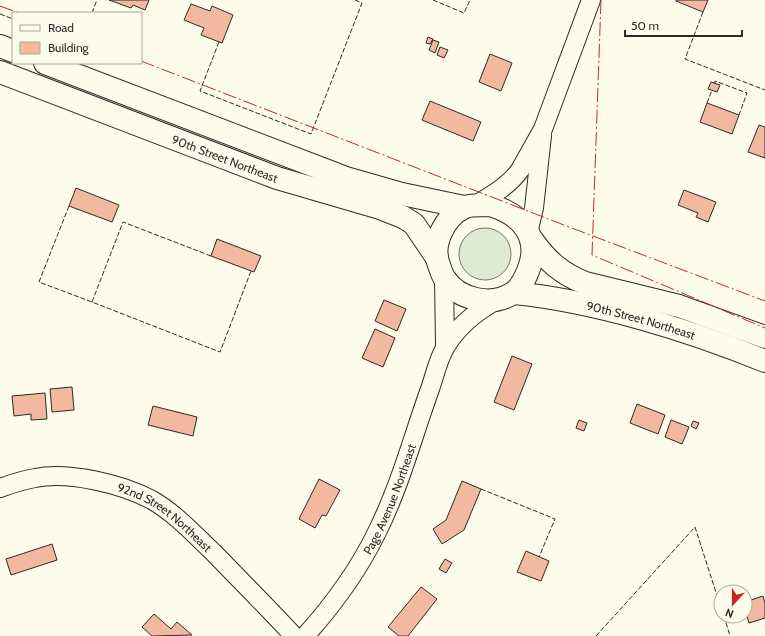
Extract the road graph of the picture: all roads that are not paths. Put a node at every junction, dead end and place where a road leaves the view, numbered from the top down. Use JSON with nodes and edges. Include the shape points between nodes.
{"nodes":[{"id":1,"x":591,"y":0,"type":"edge"},
{"id":2,"x":0,"y":46,"type":"edge"},
{"id":3,"x":12,"y":51,"type":"edge"},
{"id":4,"x":48,"y":64,"type":"edge"},
{"id":5,"x":0,"y":72,"type":"edge"},
{"id":6,"x":543,"y":129,"type":"junction"},
{"id":7,"x":469,"y":207,"type":"junction"},
{"id":8,"x":530,"y":237,"type":"junction"},
{"id":9,"x":437,"y":258,"type":"junction"},
{"id":10,"x":444,"y":278,"type":"junction"},
{"id":11,"x":505,"y":296,"type":"junction"},
{"id":12,"x":765,"y":337,"type":"edge"},
{"id":13,"x":445,"y":346,"type":"junction"},
{"id":14,"x":765,"y":361,"type":"edge"},
{"id":15,"x":0,"y":488,"type":"edge"},
{"id":16,"x":294,"y":636,"type":"edge"},
{"id":17,"x":304,"y":636,"type":"edge"}],
"edges":[{"from":1,"to":6,"type":"street"},
{"from":2,"to":3,"type":"main road"},
{"from":4,"to":7,"type":"main road","name":"90th Street Northeast","via":[[346,178],[402,194]]},
{"from":5,"to":9,"type":"main road","name":"90th Street Northeast","via":[[277,178],[403,217],[414,224]]},
{"from":6,"to":7,"type":"street","via":[[516,176],[497,192]]},
{"from":6,"to":8,"type":"street"},
{"from":7,"to":8,"type":"main road","via":[[490,205],[506,210],[519,220]]},
{"from":7,"to":9,"type":"main road","via":[[456,213],[442,231],[437,244]]},
{"from":8,"to":11,"type":"main road","via":[[534,253],[531,264],[520,286]]},
{"from":8,"to":12,"type":"main road","name":"90th Street Northeast","via":[[557,269],[572,278],[679,306]]},
{"from":9,"to":10,"type":"main road"},
{"from":10,"to":11,"type":"main road","via":[[459,293],[472,299]]},
{"from":10,"to":13,"type":"street","name":"Page Avenue Northeast"},
{"from":11,"to":13,"type":"street","name":"Page Avenue Northeast","via":[[481,309],[462,325]]},
{"from":11,"to":14,"type":"main road","name":"90th Street Northeast","via":[[559,298],[597,307],[704,339]]},
{"from":13,"to":17,"type":"street","name":"Page Avenue Northeast","via":[[396,488],[378,532],[326,613]]},
{"from":15,"to":16,"type":"street","name":"92nd Street Northeast","via":[[35,478],[61,476],[101,482],[152,500],[198,537]]}]}
